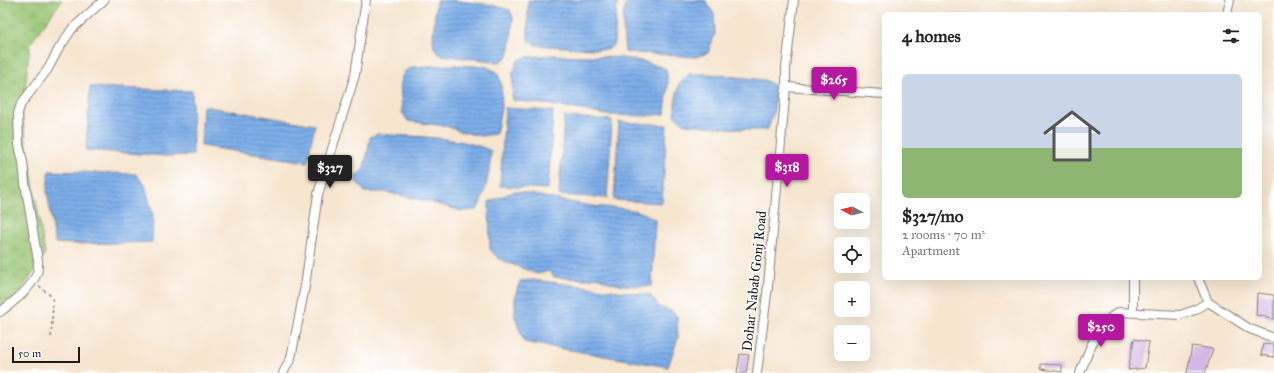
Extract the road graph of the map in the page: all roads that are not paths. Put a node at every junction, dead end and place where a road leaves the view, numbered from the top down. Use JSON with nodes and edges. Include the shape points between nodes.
{"nodes":[{"id":1,"x":104,"y":0,"type":"edge"},
{"id":2,"x":366,"y":0,"type":"edge"},
{"id":3,"x":794,"y":0,"type":"edge"},
{"id":4,"x":1230,"y":0,"type":"edge"},
{"id":5,"x":1227,"y":12,"type":"edge"},
{"id":6,"x":786,"y":87,"type":"junction"},
{"id":7,"x":882,"y":94,"type":"edge"},
{"id":8,"x":1132,"y":280,"type":"edge"},
{"id":9,"x":1199,"y":280,"type":"edge"},
{"id":10,"x":1208,"y":302,"type":"junction"},
{"id":11,"x":0,"y":312,"type":"edge"},
{"id":12,"x":1133,"y":312,"type":"junction"},
{"id":13,"x":1274,"y":338,"type":"edge"},
{"id":14,"x":283,"y":373,"type":"edge"},
{"id":15,"x":757,"y":373,"type":"edge"},
{"id":16,"x":1080,"y":373,"type":"edge"}],
"edges":[{"from":1,"to":11,"type":"street","via":[[72,29],[48,69],[21,104],[18,113],[19,145],[38,261],[37,273],[18,298]]},
{"from":2,"to":14,"type":"street","via":[[355,75],[318,194],[305,286],[291,358]]},
{"from":3,"to":6,"type":"street","name":"Dohar Nabab Gonj Road"},
{"from":4,"to":5,"type":"street"},
{"from":6,"to":7,"type":"street"},
{"from":6,"to":15,"type":"street","name":"Dohar Nabab Gonj Road","via":[[768,286]]},
{"from":8,"to":12,"type":"street"},
{"from":9,"to":10,"type":"street"},
{"from":10,"to":12,"type":"street","via":[[1180,315]]},
{"from":10,"to":13,"type":"street","via":[[1250,329]]},
{"from":12,"to":16,"type":"street","via":[[1119,312],[1104,322]]}]}
